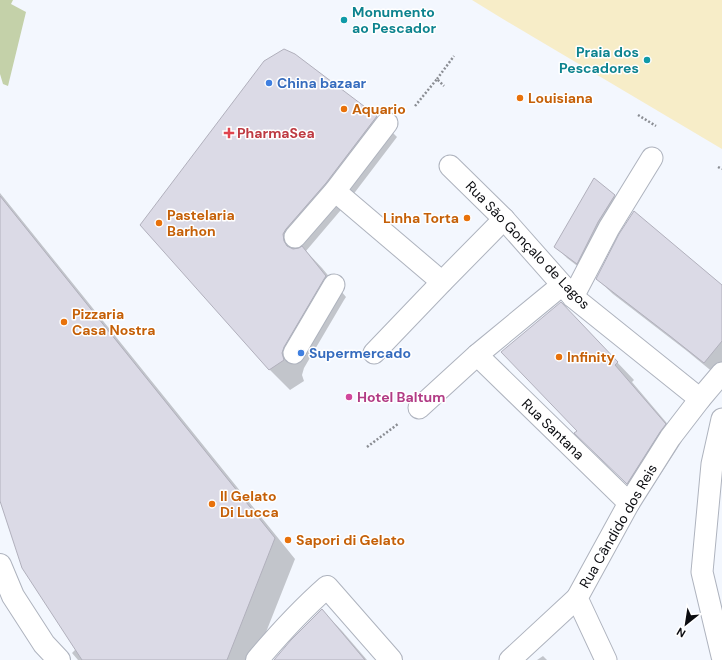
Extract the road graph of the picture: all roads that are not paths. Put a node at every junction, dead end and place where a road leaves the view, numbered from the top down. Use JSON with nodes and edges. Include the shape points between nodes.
{"nodes":[{"id":1,"x":387,"y":123,"type":"dead end"},
{"id":2,"x":652,"y":158,"type":"dead end"},
{"id":3,"x":450,"y":166,"type":"dead end"},
{"id":4,"x":335,"y":191,"type":"junction"},
{"id":5,"x":504,"y":219,"type":"junction"},
{"id":6,"x":294,"y":237,"type":"dead end"},
{"id":7,"x":442,"y":282,"type":"junction"},
{"id":8,"x":334,"y":286,"type":"dead end"},
{"id":9,"x":568,"y":291,"type":"junction"},
{"id":10,"x":294,"y":353,"type":"dead end"},
{"id":11,"x":374,"y":353,"type":"dead end"},
{"id":12,"x":477,"y":355,"type":"junction"},
{"id":13,"x":722,"y":373,"type":"edge"},
{"id":14,"x":700,"y":399,"type":"junction"},
{"id":15,"x":419,"y":408,"type":"road end"},
{"id":16,"x":722,"y":419,"type":"edge"},
{"id":17,"x":629,"y":502,"type":"junction"},
{"id":18,"x":0,"y":565,"type":"edge"},
{"id":19,"x":577,"y":598,"type":"junction"},
{"id":20,"x":722,"y":656,"type":"edge"},
{"id":21,"x":59,"y":660,"type":"edge"},
{"id":22,"x":257,"y":660,"type":"edge"},
{"id":23,"x":392,"y":660,"type":"edge"},
{"id":24,"x":510,"y":660,"type":"edge"},
{"id":25,"x":606,"y":660,"type":"edge"}],
"edges":[{"from":1,"to":4,"type":"street"},
{"from":2,"to":9,"type":"street"},
{"from":3,"to":5,"type":"street","name":"Rua São Gonçalo de Lagos"},
{"from":4,"to":6,"type":"street"},
{"from":4,"to":7,"type":"street"},
{"from":5,"to":7,"type":"street"},
{"from":5,"to":9,"type":"street","name":"Rua São Gonçalo de Lagos"},
{"from":7,"to":11,"type":"street"},
{"from":8,"to":10,"type":"street"},
{"from":9,"to":12,"type":"street"},
{"from":9,"to":14,"type":"street","name":"Rua São Gonçalo de Lagos"},
{"from":12,"to":15,"type":"street"},
{"from":12,"to":17,"type":"street","name":"Rua Santana"},
{"from":13,"to":14,"type":"street","name":"Rua Cândido dos Reis"},
{"from":14,"to":17,"type":"street","name":"Rua Cândido dos Reis","via":[[670,438]]},
{"from":16,"to":20,"type":"street","via":[[712,464],[702,572]]},
{"from":17,"to":19,"type":"street","name":"Rua Cândido dos Reis"},
{"from":18,"to":21,"type":"street","via":[[13,596],[44,644]]},
{"from":19,"to":24,"type":"street"},
{"from":19,"to":25,"type":"street","name":"Rua Cândido dos Reis"},
{"from":22,"to":23,"type":"street","via":[[327,587]]}]}
